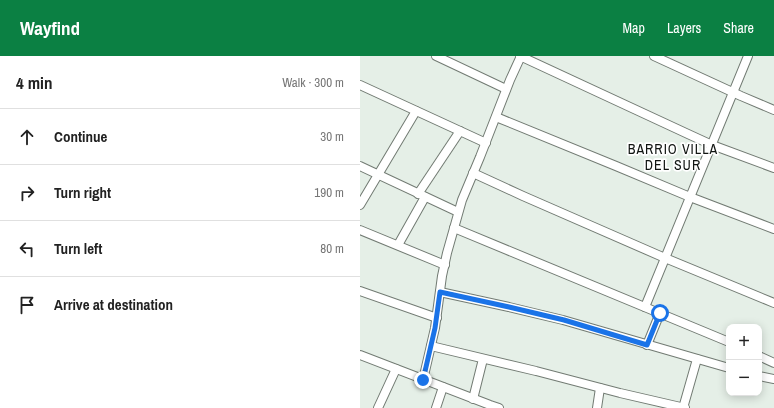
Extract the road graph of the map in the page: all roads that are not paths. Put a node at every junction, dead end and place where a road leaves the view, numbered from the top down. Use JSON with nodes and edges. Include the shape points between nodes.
{"nodes":[{"id":1,"x":436,"y":56,"type":"edge"},
{"id":2,"x":520,"y":56,"type":"edge"},
{"id":3,"x":654,"y":56,"type":"edge"},
{"id":4,"x":748,"y":56,"type":"edge"},
{"id":5,"x":447,"y":58,"type":"edge"},
{"id":6,"x":361,"y":88,"type":"edge"},
{"id":7,"x":506,"y":89,"type":"junction"},
{"id":8,"x":732,"y":92,"type":"junction"},
{"id":9,"x":774,"y":110,"type":"edge"},
{"id":10,"x":416,"y":111,"type":"junction"},
{"id":11,"x":496,"y":117,"type":"junction"},
{"id":12,"x":460,"y":131,"type":"junction"},
{"id":13,"x":486,"y":143,"type":"junction"},
{"id":14,"x":712,"y":145,"type":"junction"},
{"id":15,"x":360,"y":166,"type":"edge"},
{"id":16,"x":774,"y":168,"type":"edge"},
{"id":17,"x":473,"y":173,"type":"junction"},
{"id":18,"x":378,"y":175,"type":"junction"},
{"id":19,"x":422,"y":195,"type":"junction"},
{"id":20,"x":690,"y":197,"type":"junction"},
{"id":21,"x":360,"y":205,"type":"edge"},
{"id":22,"x":458,"y":212,"type":"junction"},
{"id":23,"x":454,"y":228,"type":"junction"},
{"id":24,"x":774,"y":229,"type":"edge"},
{"id":25,"x":360,"y":230,"type":"edge"},
{"id":26,"x":398,"y":245,"type":"junction"},
{"id":27,"x":665,"y":258,"type":"junction"},
{"id":28,"x":445,"y":265,"type":"junction"},
{"id":29,"x":360,"y":291,"type":"edge"},
{"id":30,"x":440,"y":292,"type":"junction"},
{"id":31,"x":774,"y":303,"type":"edge"},
{"id":32,"x":645,"y":307,"type":"junction"},
{"id":33,"x":660,"y":313,"type":"junction"},
{"id":34,"x":437,"y":318,"type":"junction"},
{"id":35,"x":726,"y":341,"type":"edge"},
{"id":36,"x":647,"y":345,"type":"junction"},
{"id":37,"x":431,"y":346,"type":"junction"},
{"id":38,"x":360,"y":355,"type":"edge"},
{"id":39,"x":762,"y":357,"type":"edge"},
{"id":40,"x":483,"y":359,"type":"junction"},
{"id":41,"x":697,"y":359,"type":"junction"},
{"id":42,"x":774,"y":363,"type":"edge"},
{"id":43,"x":726,"y":367,"type":"edge"},
{"id":44,"x":396,"y":369,"type":"junction"},
{"id":45,"x":762,"y":377,"type":"edge"},
{"id":46,"x":774,"y":379,"type":"edge"},
{"id":47,"x":423,"y":380,"type":"junction"},
{"id":48,"x":443,"y":387,"type":"junction"},
{"id":49,"x":600,"y":388,"type":"junction"},
{"id":50,"x":473,"y":399,"type":"junction"},
{"id":51,"x":378,"y":408,"type":"edge"},
{"id":52,"x":436,"y":408,"type":"edge"},
{"id":53,"x":499,"y":408,"type":"edge"},
{"id":54,"x":597,"y":408,"type":"edge"},
{"id":55,"x":684,"y":408,"type":"edge"}],
"edges":[{"from":1,"to":5,"type":"street"},
{"from":2,"to":7,"type":"street"},
{"from":2,"to":14,"type":"street"},
{"from":3,"to":8,"type":"street"},
{"from":4,"to":8,"type":"street"},
{"from":5,"to":7,"type":"street"},
{"from":6,"to":10,"type":"street"},
{"from":7,"to":11,"type":"street"},
{"from":8,"to":9,"type":"street"},
{"from":8,"to":14,"type":"street"},
{"from":10,"to":12,"type":"street"},
{"from":10,"to":18,"type":"street"},
{"from":11,"to":13,"type":"street"},
{"from":11,"to":20,"type":"street"},
{"from":12,"to":13,"type":"street"},
{"from":12,"to":19,"type":"street"},
{"from":13,"to":17,"type":"street"},
{"from":14,"to":16,"type":"street"},
{"from":14,"to":20,"type":"street"},
{"from":15,"to":18,"type":"street"},
{"from":17,"to":22,"type":"street"},
{"from":17,"to":27,"type":"street"},
{"from":18,"to":19,"type":"street"},
{"from":18,"to":21,"type":"street"},
{"from":19,"to":22,"type":"street"},
{"from":19,"to":26,"type":"street"},
{"from":20,"to":24,"type":"street"},
{"from":20,"to":27,"type":"street"},
{"from":22,"to":23,"type":"street"},
{"from":23,"to":28,"type":"street"},
{"from":23,"to":32,"type":"street"},
{"from":25,"to":26,"type":"street"},
{"from":26,"to":28,"type":"street"},
{"from":27,"to":31,"type":"street"},
{"from":27,"to":32,"type":"street"},
{"from":28,"to":30,"type":"street"},
{"from":29,"to":34,"type":"street"},
{"from":30,"to":34,"type":"street"},
{"from":30,"to":36,"type":"street","via":[[564,320]]},
{"from":32,"to":33,"type":"street"},
{"from":33,"to":35,"type":"street"},
{"from":33,"to":36,"type":"street"},
{"from":34,"to":37,"type":"street"},
{"from":36,"to":41,"type":"street"},
{"from":37,"to":40,"type":"street"},
{"from":37,"to":47,"type":"street"},
{"from":38,"to":44,"type":"street"},
{"from":39,"to":42,"type":"street"},
{"from":40,"to":49,"type":"street"},
{"from":40,"to":50,"type":"street"},
{"from":41,"to":43,"type":"street"},
{"from":41,"to":55,"type":"street"},
{"from":44,"to":47,"type":"street"},
{"from":44,"to":51,"type":"street"},
{"from":45,"to":46,"type":"street"},
{"from":47,"to":48,"type":"street"},
{"from":48,"to":50,"type":"street"},
{"from":48,"to":52,"type":"street"},
{"from":49,"to":54,"type":"street"},
{"from":49,"to":55,"type":"street"},
{"from":50,"to":53,"type":"street"}]}
